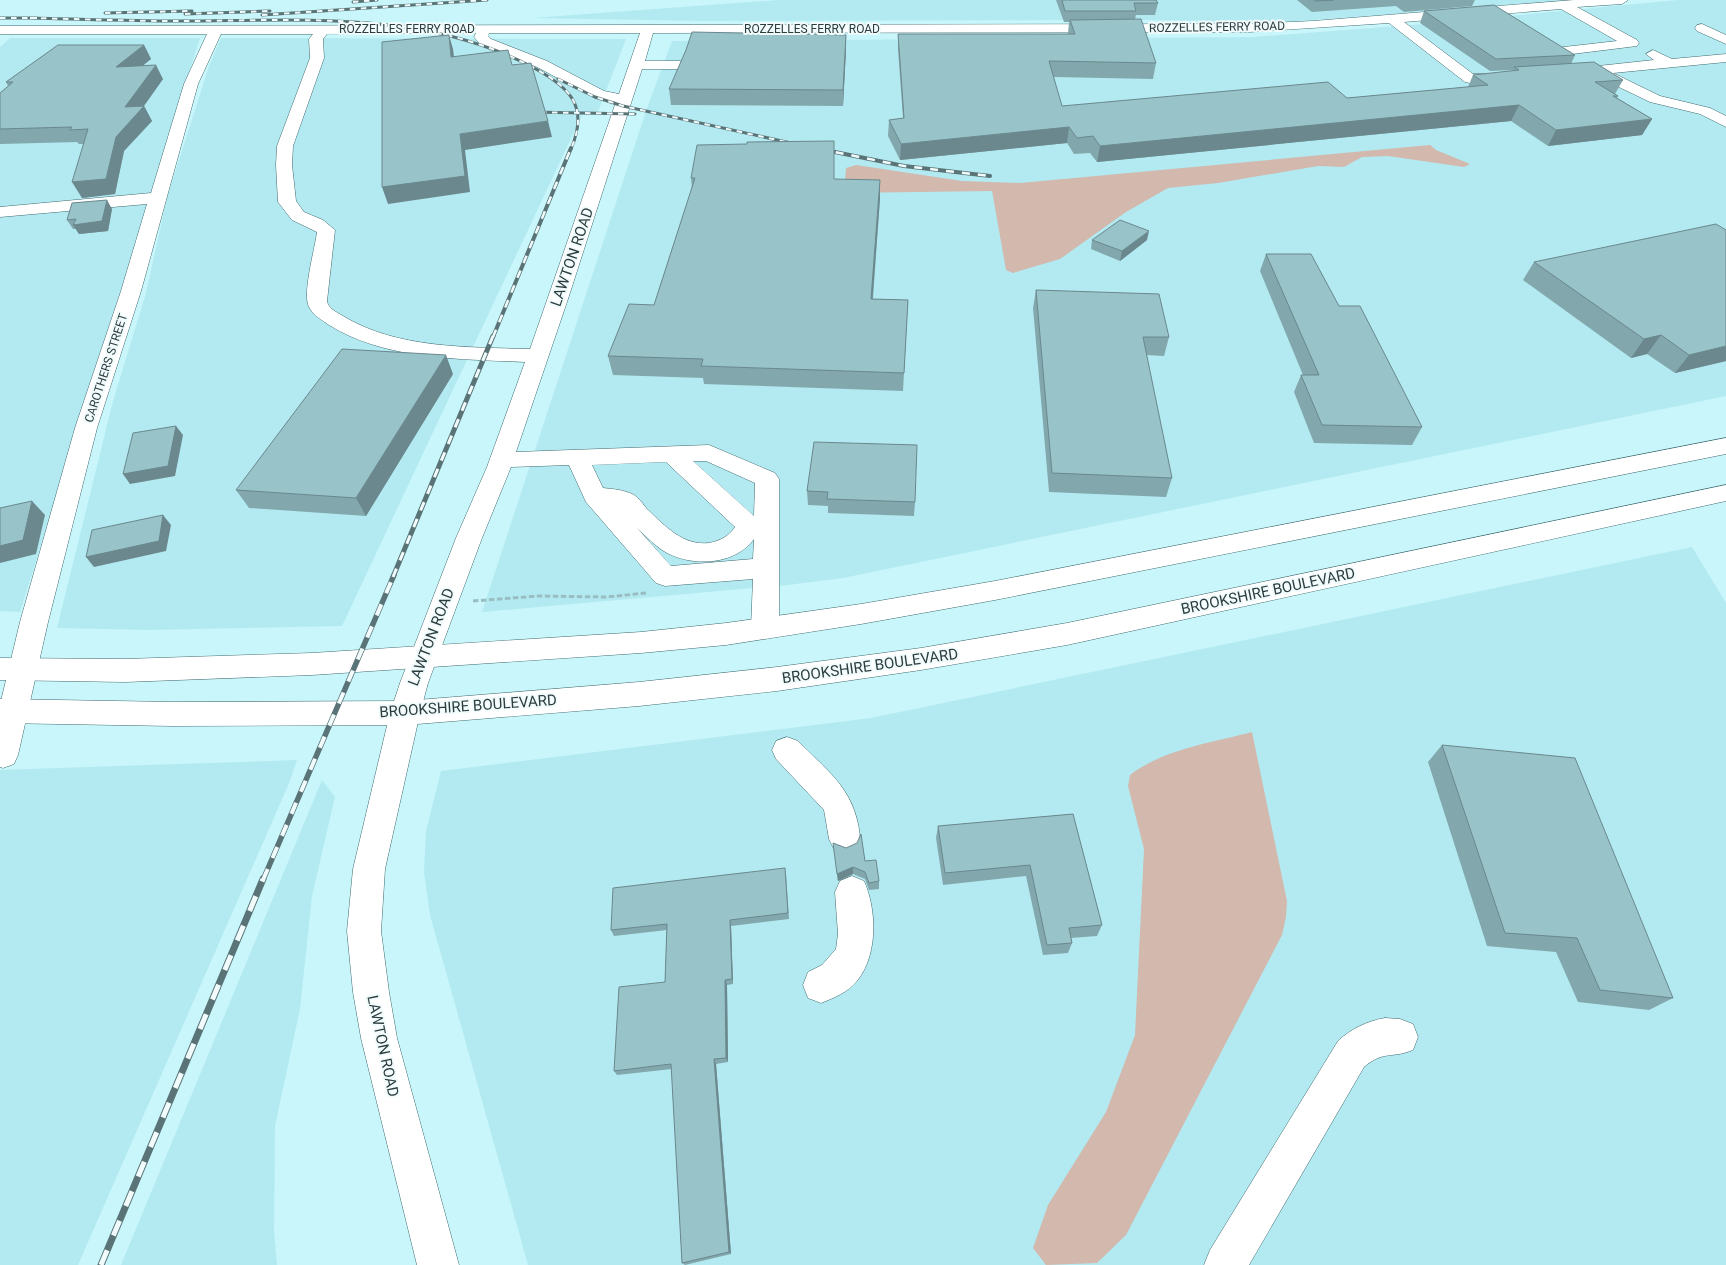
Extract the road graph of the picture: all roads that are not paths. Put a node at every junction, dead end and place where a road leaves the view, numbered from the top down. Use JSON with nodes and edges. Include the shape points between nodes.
{"nodes":[{"id":1,"x":1529,"y":0,"type":"edge"},
{"id":2,"x":1622,"y":0,"type":"edge"},
{"id":3,"x":1572,"y":3,"type":"edge"},
{"id":4,"x":1541,"y":8,"type":"junction"},
{"id":5,"x":1506,"y":10,"type":"edge"},
{"id":6,"x":1392,"y":19,"type":"junction"},
{"id":7,"x":1702,"y":28,"type":"dead end"},
{"id":8,"x":484,"y":29,"type":"junction"},
{"id":9,"x":648,"y":29,"type":"junction"},
{"id":10,"x":216,"y":30,"type":"junction"},
{"id":11,"x":0,"y":31,"type":"edge"},
{"id":12,"x":1726,"y":40,"type":"edge"},
{"id":13,"x":322,"y":41,"type":"junction"},
{"id":14,"x":1632,"y":43,"type":"junction"},
{"id":15,"x":1726,"y":58,"type":"edge"},
{"id":16,"x":1670,"y":63,"type":"junction"},
{"id":17,"x":636,"y":65,"type":"junction"},
{"id":18,"x":680,"y":65,"type":"edge"},
{"id":19,"x":1597,"y":71,"type":"junction"},
{"id":20,"x":1558,"y":74,"type":"edge"},
{"id":21,"x":1519,"y":76,"type":"edge"},
{"id":22,"x":625,"y":99,"type":"junction"},
{"id":23,"x":1726,"y":122,"type":"edge"},
{"id":24,"x":156,"y":198,"type":"junction"},
{"id":25,"x":0,"y":212,"type":"edge"},
{"id":26,"x":538,"y":356,"type":"junction"},
{"id":27,"x":1726,"y":446,"type":"edge"},
{"id":28,"x":671,"y":454,"type":"junction"},
{"id":29,"x":577,"y":458,"type":"junction"},
{"id":30,"x":501,"y":460,"type":"junction"},
{"id":31,"x":1726,"y":493,"type":"edge"},
{"id":32,"x":595,"y":496,"type":"junction"},
{"id":33,"x":766,"y":568,"type":"junction"},
{"id":34,"x":765,"y":628,"type":"junction"},
{"id":35,"x":423,"y":659,"type":"junction"},
{"id":36,"x":11,"y":669,"type":"edge"},
{"id":37,"x":6,"y":712,"type":"edge"},
{"id":38,"x":405,"y":713,"type":"junction"},
{"id":39,"x":787,"y":750,"type":"dead end"},
{"id":40,"x":3,"y":756,"type":"dead end"},
{"id":41,"x":845,"y":839,"type":"dead end"},
{"id":42,"x":852,"y":892,"type":"dead end"},
{"id":43,"x":821,"y":985,"type":"dead end"},
{"id":44,"x":1400,"y":1036,"type":"dead end"},
{"id":45,"x":438,"y":1265,"type":"edge"},
{"id":46,"x":1225,"y":1265,"type":"edge"}],
"edges":[{"from":1,"to":4,"type":"main road"},
{"from":2,"to":3,"type":"main road","name":"ROZZELLES FERRY ROAD"},
{"from":3,"to":4,"type":"main road","name":"ROZZELLES FERRY ROAD"},
{"from":3,"to":14,"type":"main road"},
{"from":4,"to":5,"type":"main road","name":"ROZZELLES FERRY ROAD"},
{"from":5,"to":6,"type":"main road","name":"ROZZELLES FERRY ROAD"},
{"from":6,"to":9,"type":"main road","name":"ROZZELLES FERRY ROAD","via":[[1230,28]]},
{"from":6,"to":21,"type":"main road","via":[[1470,79]]},
{"from":7,"to":12,"type":"main road"},
{"from":8,"to":9,"type":"main road","name":"ROZZELLES FERRY ROAD"},
{"from":8,"to":13,"type":"main road","name":"ROZZELLES FERRY ROAD"},
{"from":8,"to":22,"type":"main road","via":[[481,37],[486,42],[542,64],[600,95]]},
{"from":9,"to":17,"type":"main road","name":"LAWTON ROAD"},
{"from":10,"to":11,"type":"main road","name":"ROZZELLES FERRY ROAD"},
{"from":10,"to":13,"type":"main road","name":"ROZZELLES FERRY ROAD"},
{"from":10,"to":24,"type":"main road","name":"CAROTHERS STREET","via":[[191,84]]},
{"from":13,"to":26,"type":"main road","via":[[286,146],[284,165],[287,202],[298,216],[326,230],[316,298],[318,307],[357,332],[407,346]]},
{"from":14,"to":16,"type":"main road"},
{"from":14,"to":19,"type":"main road","via":[[1560,48]]},
{"from":15,"to":16,"type":"main road"},
{"from":16,"to":19,"type":"main road"},
{"from":17,"to":18,"type":"main road"},
{"from":17,"to":22,"type":"main road","name":"LAWTON ROAD"},
{"from":19,"to":20,"type":"main road"},
{"from":19,"to":23,"type":"main road","via":[[1655,99],[1705,111]]},
{"from":22,"to":26,"type":"main road","name":"LAWTON ROAD"},
{"from":24,"to":25,"type":"main road"},
{"from":24,"to":36,"type":"main road","name":"CAROTHERS STREET","via":[[131,291]]},
{"from":26,"to":30,"type":"main road","name":"LAWTON ROAD"},
{"from":27,"to":34,"type":"main road","via":[[968,595]]},
{"from":28,"to":29,"type":"main road"},
{"from":28,"to":32,"type":"main road","via":[[748,525],[746,534],[724,549],[701,554],[682,551],[625,501]]},
{"from":28,"to":33,"type":"main road","via":[[709,453],[767,479]]},
{"from":29,"to":30,"type":"main road"},
{"from":29,"to":32,"type":"main road"},
{"from":30,"to":35,"type":"main road","name":"LAWTON ROAD"},
{"from":31,"to":38,"type":"main road","name":"BROOKSHIRE BOULEVARD","via":[[1067,634],[921,659],[659,692]]},
{"from":32,"to":33,"type":"main road","via":[[665,576]]},
{"from":33,"to":34,"type":"main road"},
{"from":34,"to":35,"type":"main road"},
{"from":35,"to":36,"type":"main road","via":[[183,670]]},
{"from":35,"to":38,"type":"main road","name":"LAWTON ROAD"},
{"from":36,"to":37,"type":"main road","name":"CAROTHERS STREET"},
{"from":37,"to":38,"type":"main road","name":"BROOKSHIRE BOULEVARD"},
{"from":37,"to":40,"type":"main road","name":"CAROTHERS STREET"},
{"from":38,"to":45,"type":"main road","name":"LAWTON ROAD","via":[[369,869],[364,931],[379,1038]]},
{"from":39,"to":41,"type":"main road","via":[[835,800]]},
{"from":42,"to":43,"type":"main road","via":[[857,928],[855,950],[840,974]]},
{"from":44,"to":46,"type":"main road","via":[[1364,1042],[1351,1054]]}]}
